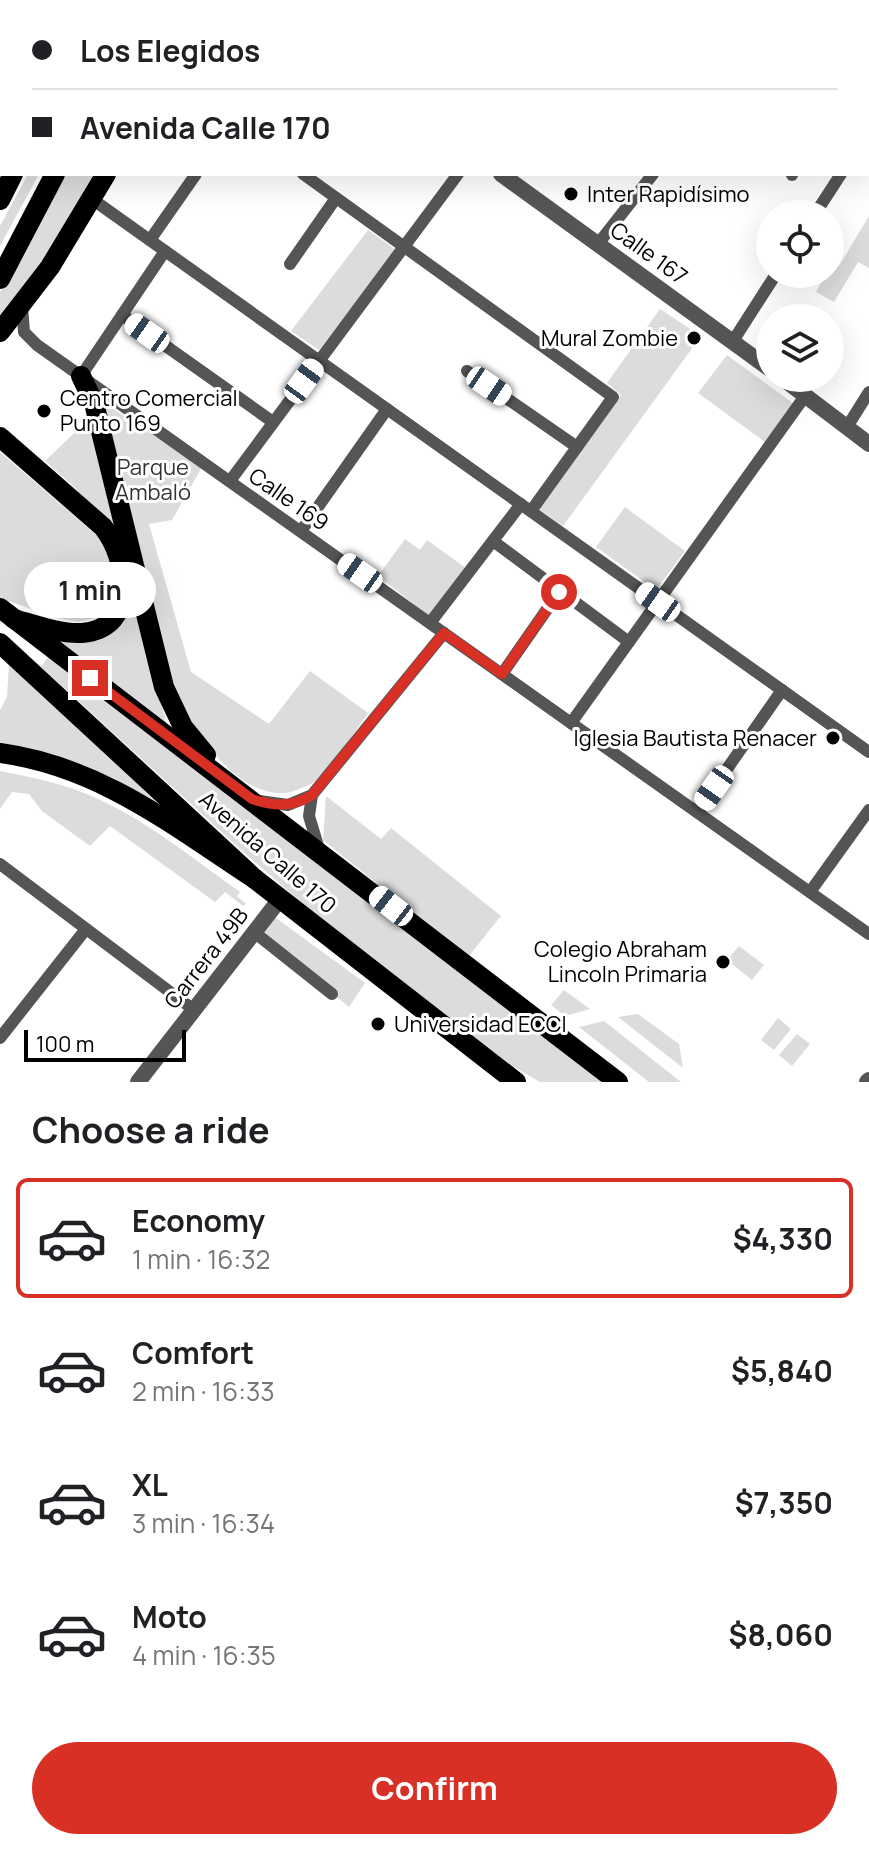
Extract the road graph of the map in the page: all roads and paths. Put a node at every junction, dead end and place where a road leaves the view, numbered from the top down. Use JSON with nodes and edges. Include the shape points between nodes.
{"nodes":[{"id":1,"x":12,"y":176,"type":"edge"},
{"id":2,"x":54,"y":176,"type":"edge"},
{"id":3,"x":105,"y":176,"type":"edge"},
{"id":4,"x":195,"y":176,"type":"edge"},
{"id":5,"x":306,"y":176,"type":"edge"},
{"id":6,"x":457,"y":176,"type":"edge"},
{"id":7,"x":504,"y":176,"type":"edge"},
{"id":8,"x":651,"y":176,"type":"edge"},
{"id":9,"x":838,"y":179,"type":"edge"},
{"id":10,"x":336,"y":198,"type":"junction"},
{"id":11,"x":92,"y":199,"type":"junction"},
{"id":12,"x":0,"y":200,"type":"edge"},
{"id":13,"x":824,"y":200,"type":"edge"},
{"id":14,"x":150,"y":240,"type":"junction"},
{"id":15,"x":598,"y":244,"type":"junction"},
{"id":16,"x":404,"y":247,"type":"junction"},
{"id":17,"x":165,"y":251,"type":"junction"},
{"id":18,"x":290,"y":264,"type":"dead end"},
{"id":19,"x":0,"y":279,"type":"edge"},
{"id":20,"x":767,"y":288,"type":"edge"},
{"id":21,"x":22,"y":304,"type":"junction"},
{"id":22,"x":122,"y":315,"type":"junction"},
{"id":23,"x":0,"y":332,"type":"edge"},
{"id":24,"x":733,"y":341,"type":"junction"},
{"id":25,"x":756,"y":358,"type":"edge"},
{"id":26,"x":319,"y":361,"type":"junction"},
{"id":27,"x":467,"y":371,"type":"dead end"},
{"id":28,"x":81,"y":376,"type":"junction"},
{"id":29,"x":800,"y":392,"type":"edge"},
{"id":30,"x":869,"y":392,"type":"edge"},
{"id":31,"x":805,"y":396,"type":"junction"},
{"id":32,"x":387,"y":409,"type":"junction"},
{"id":33,"x":273,"y":422,"type":"junction"},
{"id":34,"x":847,"y":427,"type":"junction"},
{"id":35,"x":0,"y":437,"type":"edge"},
{"id":36,"x":869,"y":444,"type":"edge"},
{"id":37,"x":577,"y":447,"type":"junction"},
{"id":38,"x":230,"y":481,"type":"junction"},
{"id":39,"x":526,"y":508,"type":"junction"},
{"id":40,"x":301,"y":531,"type":"junction"},
{"id":41,"x":493,"y":541,"type":"junction"},
{"id":42,"x":559,"y":592,"type":"junction"},
{"id":43,"x":658,"y":602,"type":"junction"},
{"id":44,"x":5,"y":613,"type":"edge"},
{"id":45,"x":430,"y":623,"type":"junction"},
{"id":46,"x":444,"y":633,"type":"junction"},
{"id":47,"x":629,"y":642,"type":"junction"},
{"id":48,"x":0,"y":643,"type":"edge"},
{"id":49,"x":502,"y":674,"type":"junction"},
{"id":50,"x":782,"y":690,"type":"junction"},
{"id":51,"x":571,"y":723,"type":"junction"},
{"id":52,"x":869,"y":752,"type":"edge"},
{"id":53,"x":0,"y":753,"type":"edge"},
{"id":54,"x":229,"y":782,"type":"junction"},
{"id":55,"x":312,"y":795,"type":"junction"},
{"id":56,"x":252,"y":799,"type":"junction"},
{"id":57,"x":869,"y":810,"type":"edge"},
{"id":58,"x":697,"y":812,"type":"junction"},
{"id":59,"x":320,"y":852,"type":"junction"},
{"id":60,"x":0,"y":864,"type":"edge"},
{"id":61,"x":255,"y":879,"type":"junction"},
{"id":62,"x":810,"y":892,"type":"junction"},
{"id":63,"x":280,"y":899,"type":"junction"},
{"id":64,"x":86,"y":929,"type":"junction"},
{"id":65,"x":254,"y":932,"type":"junction"},
{"id":66,"x":869,"y":934,"type":"edge"},
{"id":67,"x":332,"y":994,"type":"dead end"},
{"id":68,"x":194,"y":1010,"type":"junction"},
{"id":69,"x":3,"y":1029,"type":"edge"},
{"id":70,"x":609,"y":1078,"type":"edge"},
{"id":71,"x":514,"y":1080,"type":"edge"},
{"id":72,"x":138,"y":1082,"type":"edge"}],
"edges":[{"from":1,"to":12,"type":"main road"},
{"from":2,"to":19,"type":"main road"},
{"from":3,"to":11,"type":"main road"},
{"from":4,"to":14,"type":"street"},
{"from":5,"to":10,"type":"street"},
{"from":6,"to":16,"type":"street"},
{"from":7,"to":15,"type":"street","name":"Calle 167"},
{"from":8,"to":15,"type":"street"},
{"from":9,"to":13,"type":"street"},
{"from":10,"to":16,"type":"street"},
{"from":10,"to":18,"type":"street"},
{"from":11,"to":14,"type":"street"},
{"from":11,"to":21,"type":"main road"},
{"from":14,"to":17,"type":"street"},
{"from":15,"to":24,"type":"street","name":"Calle 167"},
{"from":16,"to":26,"type":"street"},
{"from":16,"to":37,"type":"street","via":[[613,397]]},
{"from":17,"to":22,"type":"street"},
{"from":17,"to":26,"type":"street"},
{"from":20,"to":24,"type":"street"},
{"from":21,"to":23,"type":"main road"},
{"from":21,"to":28,"type":"street","name":"Calle 169","via":[[24,332]]},
{"from":22,"to":28,"type":"street"},
{"from":22,"to":33,"type":"street"},
{"from":24,"to":25,"type":"street","name":"Calle 167"},
{"from":26,"to":32,"type":"street"},
{"from":26,"to":33,"type":"street"},
{"from":27,"to":37,"type":"street"},
{"from":28,"to":38,"type":"street","name":"Calle 169"},
{"from":28,"to":54,"type":"main road","via":[[94,403],[163,686],[183,727]]},
{"from":29,"to":31,"type":"street"},
{"from":30,"to":34,"type":"street"},
{"from":31,"to":34,"type":"street"},
{"from":31,"to":43,"type":"street"},
{"from":32,"to":39,"type":"street"},
{"from":32,"to":40,"type":"street"},
{"from":33,"to":38,"type":"street"},
{"from":34,"to":36,"type":"street"},
{"from":35,"to":44,"type":"main road","via":[[103,527],[116,546],[125,589],[109,622],[84,633]]},
{"from":37,"to":39,"type":"street"},
{"from":38,"to":40,"type":"street","name":"Calle 169"},
{"from":39,"to":41,"type":"street"},
{"from":39,"to":43,"type":"street"},
{"from":40,"to":45,"type":"street","name":"Calle 169"},
{"from":41,"to":42,"type":"street"},
{"from":41,"to":45,"type":"street"},
{"from":42,"to":47,"type":"street"},
{"from":42,"to":49,"type":"street"},
{"from":43,"to":47,"type":"street"},
{"from":43,"to":50,"type":"street"},
{"from":44,"to":54,"type":"main road","name":"Avenida Calle 170"},
{"from":45,"to":46,"type":"street","name":"Calle 169"},
{"from":46,"to":49,"type":"street","name":"Calle 169"},
{"from":46,"to":55,"type":"street"},
{"from":47,"to":51,"type":"street"},
{"from":48,"to":61,"type":"main road","name":"Avenida Calle 170"},
{"from":49,"to":51,"type":"street","name":"Calle 169"},
{"from":50,"to":52,"type":"street"},
{"from":50,"to":58,"type":"street"},
{"from":51,"to":58,"type":"street","name":"Calle 169"},
{"from":53,"to":61,"type":"main road","via":[[61,767],[116,789]]},
{"from":54,"to":56,"type":"main road","name":"Avenida Calle 170"},
{"from":55,"to":56,"type":"street","via":[[288,805]]},
{"from":55,"to":59,"type":"street","via":[[309,816]]},
{"from":56,"to":59,"type":"main road","name":"Avenida Calle 170"},
{"from":57,"to":62,"type":"street"},
{"from":58,"to":62,"type":"street","name":"Calle 169"},
{"from":59,"to":70,"type":"main road","name":"Avenida Calle 170"},
{"from":60,"to":64,"type":"street"},
{"from":61,"to":63,"type":"main road","name":"Avenida Calle 170"},
{"from":62,"to":66,"type":"street","name":"Calle 169"},
{"from":63,"to":65,"type":"street","name":"Carrera 49B"},
{"from":63,"to":71,"type":"main road","name":"Avenida Calle 170"},
{"from":64,"to":68,"type":"street"},
{"from":64,"to":69,"type":"street"},
{"from":65,"to":67,"type":"street"},
{"from":65,"to":68,"type":"street","name":"Carrera 49B"},
{"from":68,"to":72,"type":"street","name":"Carrera 49B"}]}
